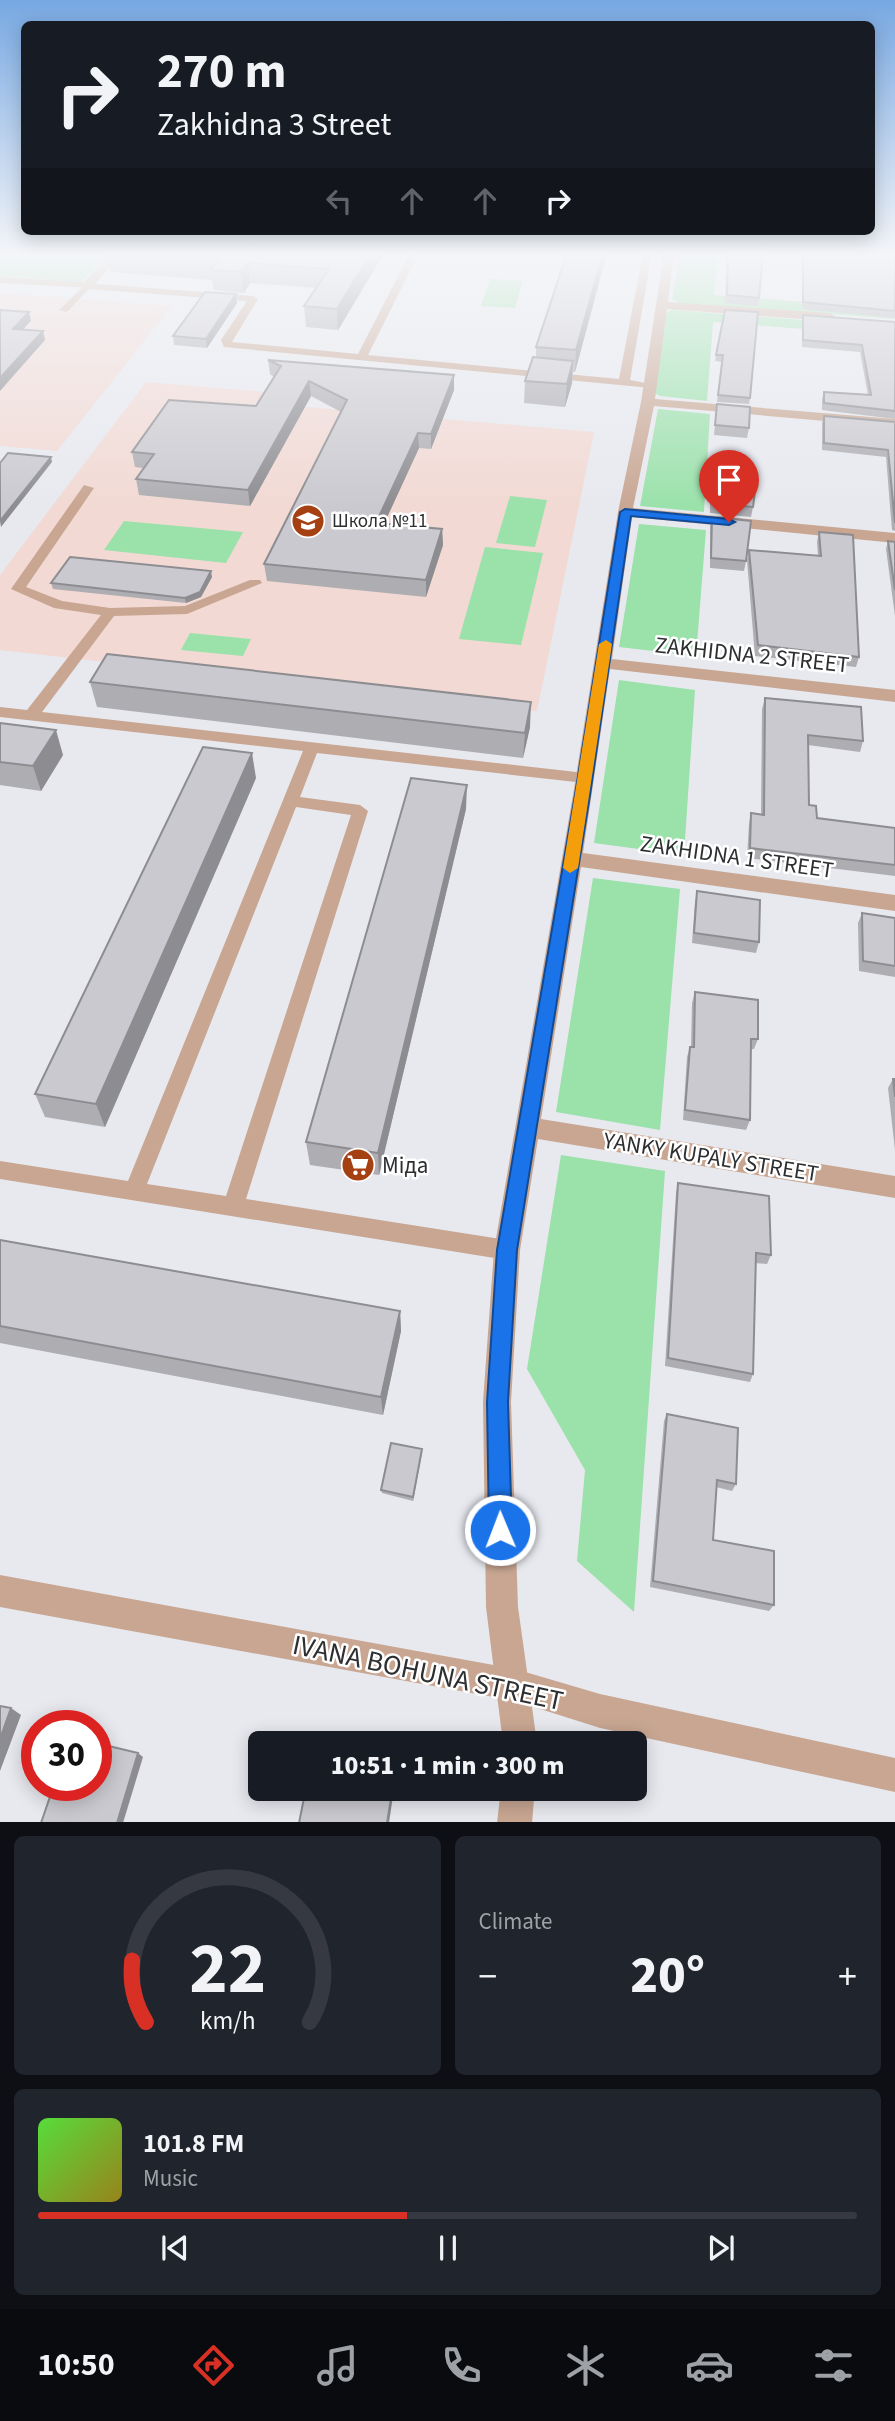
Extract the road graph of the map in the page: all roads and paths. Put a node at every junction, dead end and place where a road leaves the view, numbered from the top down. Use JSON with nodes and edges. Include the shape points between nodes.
{"nodes":[{"id":1,"x":227,"y":338,"type":"edge"},
{"id":2,"x":372,"y":338,"type":"edge"},
{"id":3,"x":632,"y":338,"type":"edge"},
{"id":4,"x":657,"y":338,"type":"edge"},
{"id":5,"x":431,"y":350,"type":"dead end"},
{"id":6,"x":361,"y":359,"type":"junction"},
{"id":7,"x":425,"y":364,"type":"junction"},
{"id":8,"x":624,"y":382,"type":"junction"},
{"id":9,"x":649,"y":394,"type":"junction"},
{"id":10,"x":895,"y":423,"type":"edge"},
{"id":11,"x":88,"y":488,"type":"dead end"},
{"id":12,"x":625,"y":512,"type":"junction"},
{"id":13,"x":895,"y":538,"type":"edge"},
{"id":14,"x":255,"y":583,"type":"dead end"},
{"id":15,"x":110,"y":612,"type":"junction"},
{"id":16,"x":603,"y":663,"type":"junction"},
{"id":17,"x":895,"y":696,"type":"edge"},
{"id":18,"x":0,"y":712,"type":"edge"},
{"id":19,"x":31,"y":716,"type":"junction"},
{"id":20,"x":312,"y":747,"type":"junction"},
{"id":21,"x":585,"y":778,"type":"junction"},
{"id":22,"x":290,"y":801,"type":"junction"},
{"id":23,"x":572,"y":859,"type":"junction"},
{"id":24,"x":895,"y":903,"type":"edge"},
{"id":25,"x":527,"y":1127,"type":"junction"},
{"id":26,"x":0,"y":1170,"type":"edge"},
{"id":27,"x":895,"y":1187,"type":"edge"},
{"id":28,"x":134,"y":1191,"type":"junction"},
{"id":29,"x":233,"y":1207,"type":"junction"},
{"id":30,"x":507,"y":1250,"type":"junction"},
{"id":31,"x":0,"y":1591,"type":"edge"},
{"id":32,"x":514,"y":1685,"type":"junction"},
{"id":33,"x":519,"y":1731,"type":"edge"},
{"id":34,"x":895,"y":1775,"type":"edge"},
{"id":35,"x":516,"y":1801,"type":"edge"},
{"id":36,"x":514,"y":1822,"type":"edge"}],
"edges":[{"from":1,"to":6,"type":"lane","via":[[228,345]]},
{"from":2,"to":6,"type":"lane"},
{"from":3,"to":8,"type":"lane"},
{"from":4,"to":9,"type":"street"},
{"from":5,"to":7,"type":"lane"},
{"from":6,"to":7,"type":"lane"},
{"from":7,"to":8,"type":"lane"},
{"from":8,"to":9,"type":"lane"},
{"from":9,"to":10,"type":"street"},
{"from":9,"to":12,"type":"street"},
{"from":11,"to":15,"type":"lane","via":[[18,589],[59,605]]},
{"from":12,"to":13,"type":"street"},
{"from":12,"to":16,"type":"street"},
{"from":14,"to":15,"type":"lane","via":[[187,610]]},
{"from":15,"to":19,"type":"lane"},
{"from":16,"to":17,"type":"street","name":"ZAKHIDNA 2 STREET"},
{"from":16,"to":21,"type":"street"},
{"from":18,"to":19,"type":"lane"},
{"from":19,"to":20,"type":"lane"},
{"from":20,"to":21,"type":"lane"},
{"from":20,"to":22,"type":"lane"},
{"from":21,"to":23,"type":"street"},
{"from":22,"to":28,"type":"lane"},
{"from":22,"to":29,"type":"lane","via":[[360,811]]},
{"from":23,"to":24,"type":"street","name":"ZAKHIDNA 1 STREET"},
{"from":23,"to":25,"type":"street"},
{"from":25,"to":27,"type":"street","name":"YANKY KUPALY STREET"},
{"from":25,"to":30,"type":"street"},
{"from":26,"to":28,"type":"lane"},
{"from":28,"to":29,"type":"lane"},
{"from":29,"to":30,"type":"lane"},
{"from":30,"to":32,"type":"street","via":[[497,1402],[502,1607]]},
{"from":31,"to":32,"type":"street","name":"IVANA BOHUNA STREET"},
{"from":32,"to":33,"type":"street"},
{"from":32,"to":34,"type":"street","name":"IVANA BOHUNA STREET","via":[[600,1711]]},
{"from":35,"to":36,"type":"street"}]}
